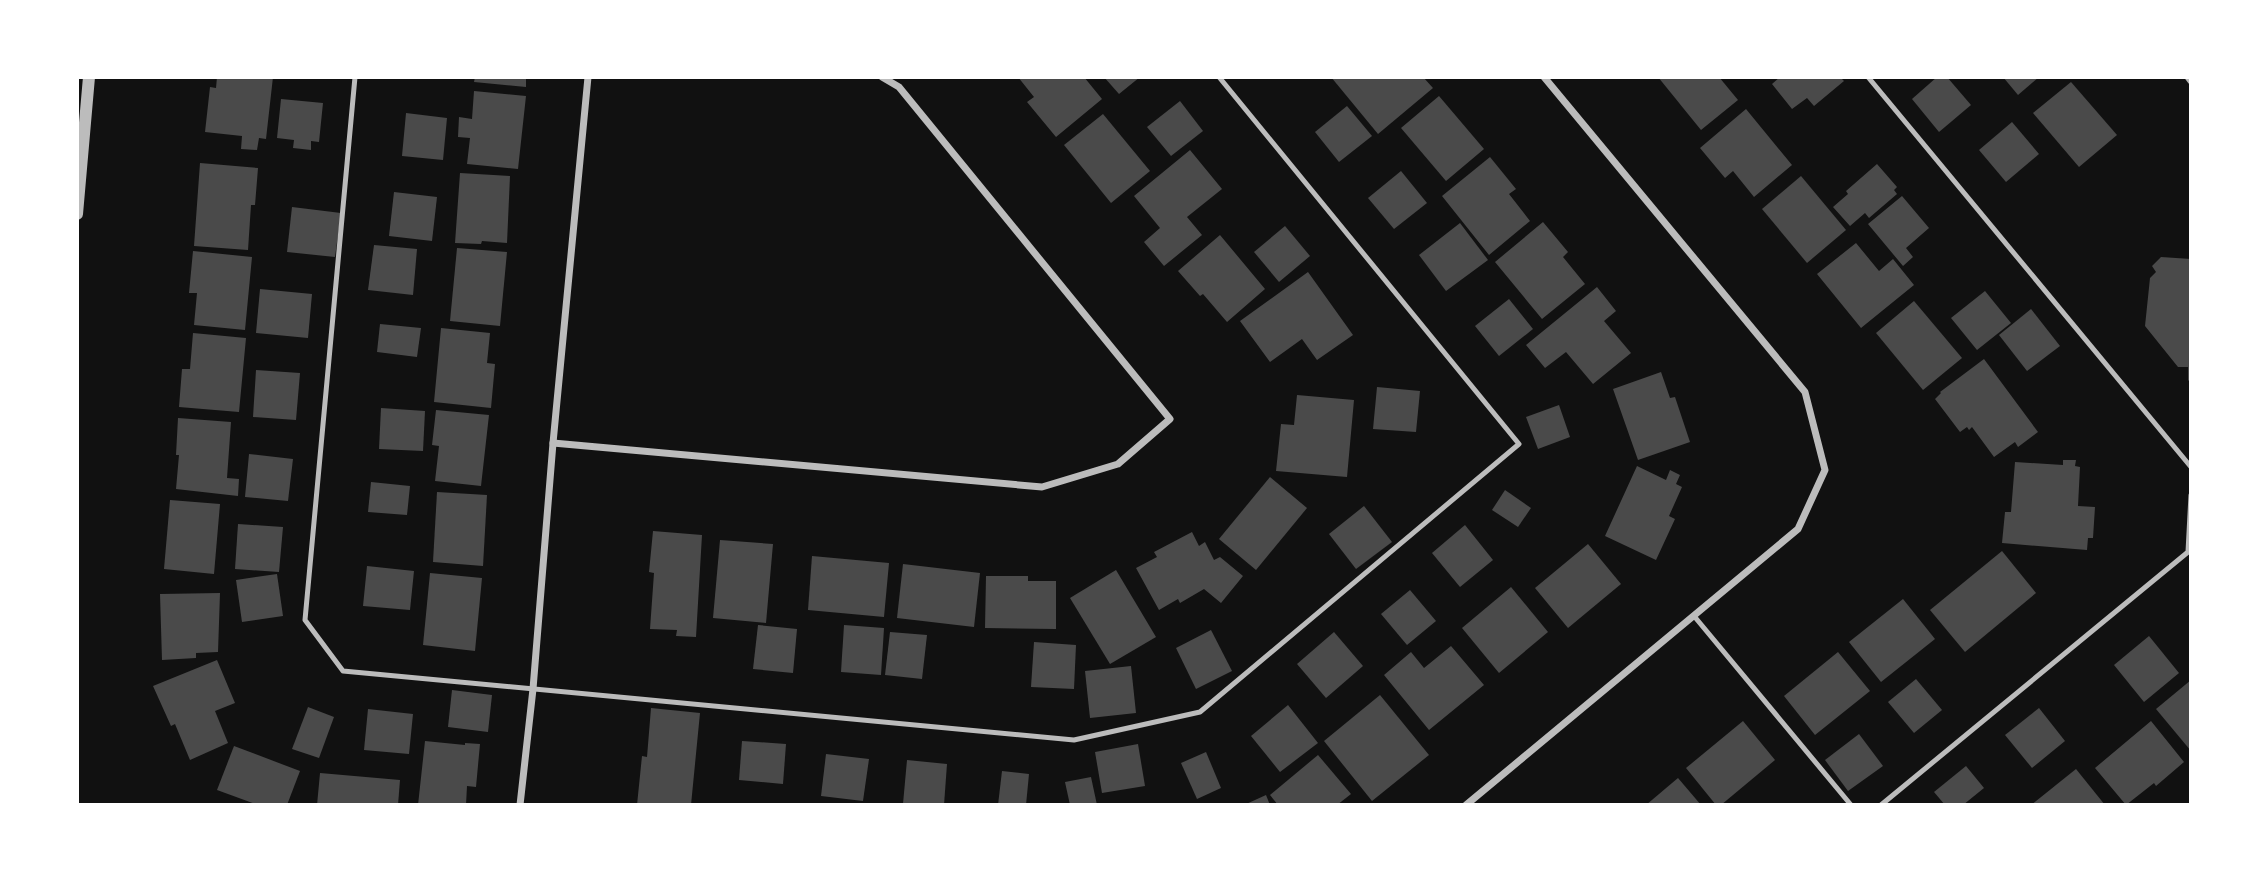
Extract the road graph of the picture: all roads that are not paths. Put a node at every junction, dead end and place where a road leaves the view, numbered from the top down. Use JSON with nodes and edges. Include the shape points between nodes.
{"nodes":[{"id":1,"x":89,"y":77,"type":"edge"},
{"id":2,"x":355,"y":77,"type":"edge"},
{"id":3,"x":588,"y":77,"type":"edge"},
{"id":4,"x":882,"y":77,"type":"edge"},
{"id":5,"x":1219,"y":77,"type":"edge"},
{"id":6,"x":1544,"y":77,"type":"edge"},
{"id":7,"x":1868,"y":77,"type":"edge"},
{"id":8,"x":80,"y":148,"type":"edge"},
{"id":9,"x":77,"y":214,"type":"edge"},
{"id":10,"x":553,"y":443,"type":"junction"},
{"id":11,"x":2191,"y":467,"type":"edge"},
{"id":12,"x":2191,"y":495,"type":"edge"},
{"id":13,"x":1693,"y":616,"type":"junction"},
{"id":14,"x":533,"y":689,"type":"junction"},
{"id":15,"x":520,"y":805,"type":"edge"},
{"id":16,"x":1466,"y":805,"type":"edge"},
{"id":17,"x":1851,"y":805,"type":"edge"},
{"id":18,"x":1881,"y":805,"type":"edge"}],
"edges":[{"from":1,"to":8,"type":"street"},
{"from":2,"to":14,"type":"lane","via":[[304,620],[343,671]]},
{"from":3,"to":10,"type":"street"},
{"from":4,"to":10,"type":"street","via":[[899,87],[1170,419],[1118,464],[1042,486]]},
{"from":5,"to":14,"type":"lane","via":[[1519,444],[1200,712],[1074,740]]},
{"from":6,"to":13,"type":"street","via":[[1805,392],[1825,470],[1798,529]]},
{"from":7,"to":11,"type":"lane"},
{"from":8,"to":9,"type":"street"},
{"from":10,"to":14,"type":"street"},
{"from":12,"to":18,"type":"lane","via":[[2188,552]]},
{"from":13,"to":16,"type":"street"},
{"from":13,"to":17,"type":"lane"},
{"from":14,"to":15,"type":"street"}]}
